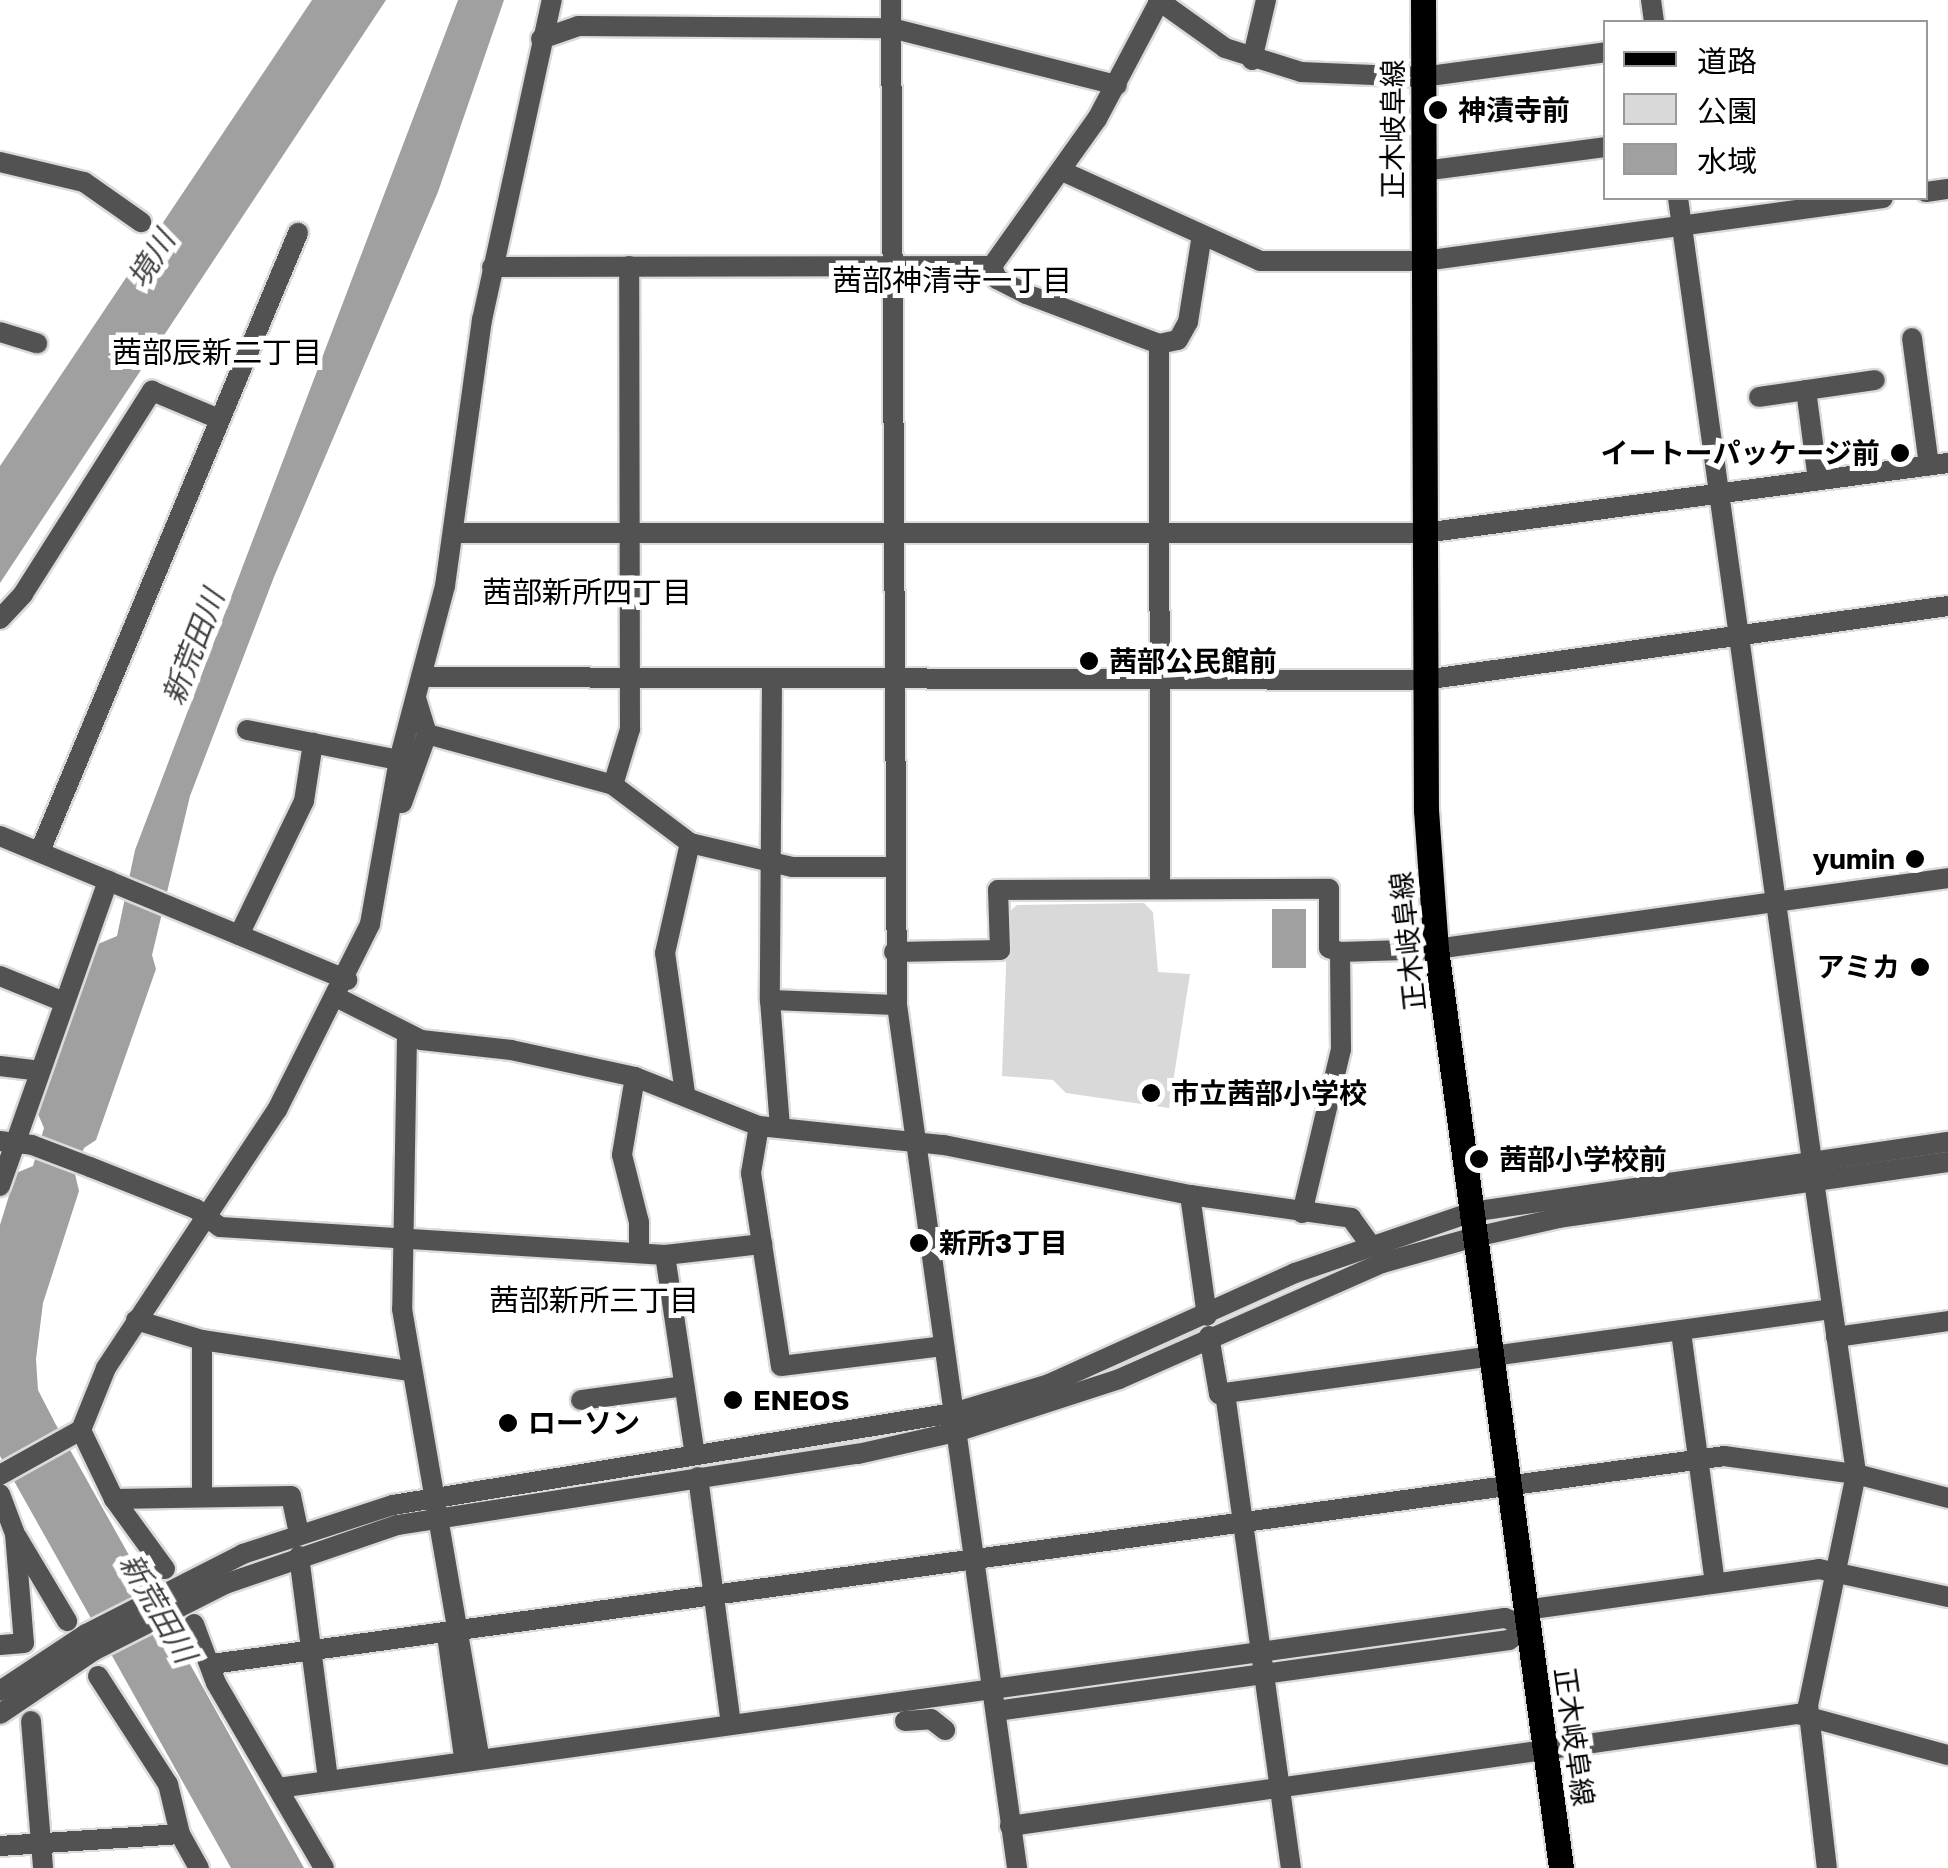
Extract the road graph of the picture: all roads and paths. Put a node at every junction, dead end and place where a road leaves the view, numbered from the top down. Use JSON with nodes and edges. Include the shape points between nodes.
{"nodes":[{"id":1,"x":552,"y":0,"type":"edge"},
{"id":2,"x":891,"y":0,"type":"edge"},
{"id":3,"x":1159,"y":0,"type":"edge"},
{"id":4,"x":1266,"y":0,"type":"edge"},
{"id":5,"x":1423,"y":0,"type":"edge"},
{"id":6,"x":891,"y":28,"type":"junction"},
{"id":7,"x":541,"y":39,"type":"junction"},
{"id":8,"x":1603,"y":52,"type":"edge"},
{"id":9,"x":1252,"y":60,"type":"junction"},
{"id":10,"x":1422,"y":77,"type":"junction"},
{"id":11,"x":1117,"y":85,"type":"junction"},
{"id":12,"x":1603,"y":147,"type":"edge"},
{"id":13,"x":0,"y":162,"type":"edge"},
{"id":14,"x":1062,"y":171,"type":"junction"},
{"id":15,"x":1423,"y":171,"type":"junction"},
{"id":16,"x":1678,"y":200,"type":"edge"},
{"id":17,"x":1869,"y":200,"type":"edge"},
{"id":18,"x":141,"y":222,"type":"dead end"},
{"id":19,"x":1681,"y":226,"type":"junction"},
{"id":20,"x":298,"y":234,"type":"dead end"},
{"id":21,"x":1202,"y":234,"type":"junction"},
{"id":22,"x":1424,"y":260,"type":"junction"},
{"id":23,"x":894,"y":264,"type":"junction"},
{"id":24,"x":629,"y":266,"type":"junction"},
{"id":25,"x":992,"y":266,"type":"junction"},
{"id":26,"x":492,"y":267,"type":"junction"},
{"id":27,"x":0,"y":332,"type":"edge"},
{"id":28,"x":1912,"y":338,"type":"dead end"},
{"id":29,"x":37,"y":343,"type":"dead end"},
{"id":30,"x":1159,"y":344,"type":"junction"},
{"id":31,"x":1875,"y":380,"type":"dead end"},
{"id":32,"x":1806,"y":390,"type":"junction"},
{"id":33,"x":1760,"y":396,"type":"dead end"},
{"id":34,"x":220,"y":419,"type":"junction"},
{"id":35,"x":1939,"y":464,"type":"edge"},
{"id":36,"x":1818,"y":480,"type":"junction"},
{"id":37,"x":1719,"y":494,"type":"junction"},
{"id":38,"x":454,"y":533,"type":"junction"},
{"id":39,"x":1424,"y":534,"type":"junction"},
{"id":40,"x":895,"y":535,"type":"junction"},
{"id":41,"x":1160,"y":536,"type":"junction"},
{"id":42,"x":629,"y":538,"type":"junction"},
{"id":43,"x":1948,"y":606,"type":"edge"},
{"id":44,"x":0,"y":619,"type":"edge"},
{"id":45,"x":1737,"y":636,"type":"junction"},
{"id":46,"x":1158,"y":676,"type":"junction"},
{"id":47,"x":421,"y":677,"type":"junction"},
{"id":48,"x":772,"y":679,"type":"junction"},
{"id":49,"x":896,"y":679,"type":"junction"},
{"id":50,"x":1424,"y":680,"type":"junction"},
{"id":51,"x":630,"y":681,"type":"junction"},
{"id":52,"x":416,"y":698,"type":"junction"},
{"id":53,"x":247,"y":730,"type":"dead end"},
{"id":54,"x":427,"y":734,"type":"junction"},
{"id":55,"x":313,"y":743,"type":"junction"},
{"id":56,"x":399,"y":760,"type":"junction"},
{"id":57,"x":613,"y":785,"type":"junction"},
{"id":58,"x":388,"y":826,"type":"junction"},
{"id":59,"x":0,"y":836,"type":"edge"},
{"id":60,"x":690,"y":843,"type":"junction"},
{"id":61,"x":40,"y":851,"type":"junction"},
{"id":62,"x":774,"y":864,"type":"junction"},
{"id":63,"x":894,"y":867,"type":"junction"},
{"id":64,"x":1948,"y":878,"type":"edge"},
{"id":65,"x":113,"y":883,"type":"junction"},
{"id":66,"x":1160,"y":889,"type":"junction"},
{"id":67,"x":1775,"y":901,"type":"junction"},
{"id":68,"x":239,"y":935,"type":"junction"},
{"id":69,"x":1436,"y":949,"type":"junction"},
{"id":70,"x":894,"y":952,"type":"junction"},
{"id":71,"x":1340,"y":952,"type":"junction"},
{"id":72,"x":0,"y":976,"type":"edge"},
{"id":73,"x":342,"y":989,"type":"junction"},
{"id":74,"x":770,"y":1000,"type":"junction"},
{"id":75,"x":64,"y":1002,"type":"junction"},
{"id":76,"x":897,"y":1004,"type":"junction"},
{"id":77,"x":407,"y":1035,"type":"junction"},
{"id":78,"x":0,"y":1066,"type":"edge"},
{"id":79,"x":38,"y":1071,"type":"junction"},
{"id":80,"x":635,"y":1077,"type":"junction"},
{"id":81,"x":684,"y":1093,"type":"junction"},
{"id":82,"x":770,"y":1128,"type":"junction"},
{"id":83,"x":16,"y":1142,"type":"edge"},
{"id":84,"x":918,"y":1142,"type":"junction"},
{"id":85,"x":1948,"y":1142,"type":"edge"},
{"id":86,"x":1948,"y":1162,"type":"edge"},
{"id":87,"x":1813,"y":1171,"type":"junction"},
{"id":88,"x":0,"y":1186,"type":"edge"},
{"id":89,"x":1190,"y":1195,"type":"junction"},
{"id":90,"x":1302,"y":1213,"type":"junction"},
{"id":91,"x":204,"y":1216,"type":"junction"},
{"id":92,"x":1473,"y":1225,"type":"junction"},
{"id":93,"x":403,"y":1241,"type":"junction"},
{"id":94,"x":762,"y":1244,"type":"junction"},
{"id":95,"x":1370,"y":1246,"type":"junction"},
{"id":96,"x":639,"y":1253,"type":"junction"},
{"id":97,"x":665,"y":1255,"type":"junction"},
{"id":98,"x":1832,"y":1309,"type":"junction"},
{"id":99,"x":136,"y":1320,"type":"junction"},
{"id":100,"x":1948,"y":1321,"type":"edge"},
{"id":101,"x":1208,"y":1326,"type":"junction"},
{"id":102,"x":1681,"y":1332,"type":"junction"},
{"id":103,"x":1836,"y":1337,"type":"junction"},
{"id":104,"x":202,"y":1340,"type":"junction"},
{"id":105,"x":943,"y":1346,"type":"junction"},
{"id":106,"x":1492,"y":1357,"type":"junction"},
{"id":107,"x":410,"y":1371,"type":"junction"},
{"id":108,"x":684,"y":1386,"type":"junction"},
{"id":109,"x":1225,"y":1394,"type":"junction"},
{"id":110,"x":580,"y":1400,"type":"dead end"},
{"id":111,"x":955,"y":1422,"type":"junction"},
{"id":112,"x":75,"y":1433,"type":"junction"},
{"id":113,"x":1698,"y":1460,"type":"junction"},
{"id":114,"x":696,"y":1466,"type":"junction"},
{"id":115,"x":1856,"y":1474,"type":"junction"},
{"id":116,"x":0,"y":1475,"type":"edge"},
{"id":117,"x":1508,"y":1487,"type":"junction"},
{"id":118,"x":0,"y":1494,"type":"edge"},
{"id":119,"x":202,"y":1494,"type":"junction"},
{"id":120,"x":1948,"y":1498,"type":"edge"},
{"id":121,"x":114,"y":1499,"type":"junction"},
{"id":122,"x":436,"y":1506,"type":"junction"},
{"id":123,"x":1241,"y":1522,"type":"junction"},
{"id":124,"x":15,"y":1534,"type":"junction"},
{"id":125,"x":299,"y":1534,"type":"junction"},
{"id":126,"x":299,"y":1556,"type":"junction"},
{"id":127,"x":975,"y":1561,"type":"junction"},
{"id":128,"x":1836,"y":1568,"type":"junction"},
{"id":129,"x":165,"y":1569,"type":"dead end"},
{"id":130,"x":1715,"y":1583,"type":"junction"},
{"id":131,"x":714,"y":1594,"type":"junction"},
{"id":132,"x":1948,"y":1597,"type":"edge"},
{"id":133,"x":166,"y":1601,"type":"junction"},
{"id":134,"x":1527,"y":1618,"type":"junction"},
{"id":135,"x":67,"y":1621,"type":"dead end"},
{"id":136,"x":194,"y":1624,"type":"dead end"},
{"id":137,"x":455,"y":1631,"type":"junction"},
{"id":138,"x":90,"y":1642,"type":"junction"},
{"id":139,"x":0,"y":1645,"type":"edge"},
{"id":140,"x":312,"y":1651,"type":"junction"},
{"id":141,"x":1259,"y":1651,"type":"junction"},
{"id":142,"x":212,"y":1664,"type":"junction"},
{"id":143,"x":1262,"y":1673,"type":"junction"},
{"id":144,"x":98,"y":1676,"type":"dead end"},
{"id":145,"x":993,"y":1688,"type":"junction"},
{"id":146,"x":0,"y":1690,"type":"edge"},
{"id":147,"x":996,"y":1711,"type":"junction"},
{"id":148,"x":0,"y":1714,"type":"edge"},
{"id":149,"x":1808,"y":1716,"type":"junction"},
{"id":150,"x":31,"y":1720,"type":"dead end"},
{"id":151,"x":905,"y":1722,"type":"dead end"},
{"id":152,"x":731,"y":1723,"type":"junction"},
{"id":153,"x":945,"y":1730,"type":"dead end"},
{"id":154,"x":1545,"y":1750,"type":"junction"},
{"id":155,"x":1948,"y":1755,"type":"edge"},
{"id":156,"x":471,"y":1757,"type":"junction"},
{"id":157,"x":328,"y":1778,"type":"junction"},
{"id":158,"x":1278,"y":1786,"type":"junction"},
{"id":159,"x":278,"y":1788,"type":"junction"},
{"id":160,"x":1010,"y":1826,"type":"junction"},
{"id":161,"x":180,"y":1834,"type":"junction"},
{"id":162,"x":40,"y":1842,"type":"junction"},
{"id":163,"x":0,"y":1846,"type":"edge"},
{"id":164,"x":42,"y":1868,"type":"edge"},
{"id":165,"x":199,"y":1868,"type":"edge"},
{"id":166,"x":324,"y":1868,"type":"edge"},
{"id":167,"x":1017,"y":1868,"type":"edge"},
{"id":168,"x":1290,"y":1868,"type":"edge"},
{"id":169,"x":1562,"y":1868,"type":"edge"},
{"id":170,"x":1827,"y":1868,"type":"edge"}],
"edges":[{"from":1,"to":7,"type":"street"},
{"from":2,"to":6,"type":"street"},
{"from":3,"to":9,"type":"street","via":[[1224,48]]},
{"from":3,"to":11,"type":"street"},
{"from":4,"to":9,"type":"street"},
{"from":5,"to":10,"type":"main road","name":"正木岐阜線"},
{"from":6,"to":7,"type":"street","via":[[578,26]]},
{"from":6,"to":11,"type":"street"},
{"from":6,"to":23,"type":"street"},
{"from":7,"to":26,"type":"street"},
{"from":8,"to":10,"type":"street"},
{"from":9,"to":10,"type":"street","via":[[1358,78]]},
{"from":10,"to":15,"type":"main road","name":"正木岐阜線"},
{"from":11,"to":14,"type":"street"},
{"from":12,"to":15,"type":"street"},
{"from":13,"to":18,"type":"street","via":[[84,182]]},
{"from":14,"to":21,"type":"street"},
{"from":14,"to":25,"type":"street"},
{"from":15,"to":22,"type":"main road","name":"正木岐阜線"},
{"from":16,"to":19,"type":"street"},
{"from":17,"to":19,"type":"street"},
{"from":19,"to":22,"type":"street"},
{"from":19,"to":37,"type":"street"},
{"from":20,"to":34,"type":"street"},
{"from":21,"to":22,"type":"street","via":[[1260,261]]},
{"from":21,"to":30,"type":"street","via":[[1188,322],[1178,340]]},
{"from":22,"to":39,"type":"main road","name":"正木岐阜線"},
{"from":23,"to":24,"type":"street"},
{"from":23,"to":25,"type":"street"},
{"from":23,"to":40,"type":"street"},
{"from":24,"to":26,"type":"street"},
{"from":24,"to":42,"type":"street"},
{"from":25,"to":30,"type":"street","via":[[996,279],[1026,294]]},
{"from":26,"to":38,"type":"street"},
{"from":27,"to":29,"type":"street"},
{"from":28,"to":35,"type":"street"},
{"from":30,"to":41,"type":"street"},
{"from":31,"to":32,"type":"street"},
{"from":32,"to":33,"type":"street"},
{"from":32,"to":36,"type":"street"},
{"from":34,"to":44,"type":"street","via":[[152,391],[23,594]]},
{"from":34,"to":61,"type":"street"},
{"from":35,"to":36,"type":"street"},
{"from":36,"to":37,"type":"street"},
{"from":37,"to":39,"type":"street"},
{"from":37,"to":45,"type":"street"},
{"from":38,"to":42,"type":"street"},
{"from":38,"to":47,"type":"street"},
{"from":39,"to":41,"type":"street"},
{"from":39,"to":50,"type":"main road","name":"正木岐阜線"},
{"from":40,"to":41,"type":"street"},
{"from":40,"to":42,"type":"street"},
{"from":40,"to":49,"type":"street"},
{"from":41,"to":46,"type":"street"},
{"from":42,"to":51,"type":"street"},
{"from":43,"to":45,"type":"street"},
{"from":45,"to":50,"type":"street"},
{"from":45,"to":67,"type":"street"},
{"from":46,"to":49,"type":"street"},
{"from":46,"to":50,"type":"street"},
{"from":46,"to":66,"type":"street"},
{"from":47,"to":51,"type":"street"},
{"from":47,"to":52,"type":"street"},
{"from":48,"to":49,"type":"street"},
{"from":48,"to":51,"type":"street"},
{"from":48,"to":62,"type":"street"},
{"from":49,"to":63,"type":"street"},
{"from":50,"to":69,"type":"main road","name":"正木岐阜線"},
{"from":51,"to":57,"type":"street","via":[[630,729]]},
{"from":52,"to":54,"type":"street"},
{"from":52,"to":56,"type":"street"},
{"from":53,"to":55,"type":"street"},
{"from":54,"to":57,"type":"street"},
{"from":54,"to":58,"type":"street"},
{"from":55,"to":56,"type":"street"},
{"from":55,"to":68,"type":"street","via":[[304,801]]},
{"from":56,"to":58,"type":"street"},
{"from":57,"to":60,"type":"street"},
{"from":58,"to":73,"type":"street","via":[[374,910]]},
{"from":59,"to":61,"type":"street"},
{"from":60,"to":62,"type":"street"},
{"from":60,"to":81,"type":"street","via":[[664,953]]},
{"from":61,"to":65,"type":"street"},
{"from":62,"to":63,"type":"street"},
{"from":62,"to":74,"type":"street"},
{"from":63,"to":70,"type":"street"},
{"from":64,"to":67,"type":"street"},
{"from":65,"to":68,"type":"street"},
{"from":65,"to":75,"type":"street"},
{"from":66,"to":70,"type":"street","via":[[998,890],[1000,950]]},
{"from":66,"to":71,"type":"street","via":[[1329,888],[1329,948]]},
{"from":67,"to":69,"type":"street"},
{"from":67,"to":87,"type":"street"},
{"from":68,"to":73,"type":"street"},
{"from":69,"to":71,"type":"street"},
{"from":69,"to":92,"type":"main road","name":"正木岐阜線"},
{"from":70,"to":76,"type":"street"},
{"from":71,"to":90,"type":"street","via":[[1341,1049]]},
{"from":72,"to":75,"type":"street"},
{"from":73,"to":77,"type":"street"},
{"from":73,"to":91,"type":"street","via":[[254,1151]]},
{"from":74,"to":76,"type":"street"},
{"from":74,"to":82,"type":"street"},
{"from":75,"to":79,"type":"street"},
{"from":76,"to":84,"type":"street"},
{"from":77,"to":80,"type":"street"},
{"from":77,"to":93,"type":"street"},
{"from":78,"to":79,"type":"street"},
{"from":79,"to":83,"type":"street"},
{"from":80,"to":81,"type":"street"},
{"from":80,"to":96,"type":"street","via":[[622,1155],[639,1222]]},
{"from":81,"to":82,"type":"street"},
{"from":82,"to":84,"type":"street"},
{"from":82,"to":94,"type":"street","via":[[751,1173]]},
{"from":83,"to":88,"type":"street"},
{"from":83,"to":91,"type":"street"},
{"from":84,"to":89,"type":"street"},
{"from":84,"to":105,"type":"street"},
{"from":85,"to":87,"type":"street"},
{"from":86,"to":87,"type":"street"},
{"from":87,"to":92,"type":"street","via":[[1559,1218]]},
{"from":87,"to":98,"type":"street"},
{"from":89,"to":90,"type":"street"},
{"from":89,"to":101,"type":"street"},
{"from":90,"to":95,"type":"street","via":[[1352,1218]]},
{"from":91,"to":93,"type":"street","via":[[220,1227]]},
{"from":91,"to":99,"type":"street"},
{"from":92,"to":95,"type":"street"},
{"from":92,"to":101,"type":"street"},
{"from":92,"to":106,"type":"main road","name":"正木岐阜線"},
{"from":93,"to":96,"type":"street"},
{"from":93,"to":107,"type":"street"},
{"from":94,"to":97,"type":"street"},
{"from":94,"to":105,"type":"street","via":[[780,1366]]},
{"from":95,"to":101,"type":"street","via":[[1295,1273]]},
{"from":96,"to":97,"type":"street"},
{"from":97,"to":108,"type":"street"},
{"from":98,"to":102,"type":"street"},
{"from":98,"to":103,"type":"street"},
{"from":99,"to":104,"type":"street"},
{"from":99,"to":112,"type":"street"},
{"from":100,"to":103,"type":"street"},
{"from":101,"to":109,"type":"street","via":[[1218,1394]]},
{"from":101,"to":111,"type":"street"},
{"from":102,"to":106,"type":"street"},
{"from":102,"to":113,"type":"street"},
{"from":103,"to":115,"type":"street"},
{"from":104,"to":107,"type":"street"},
{"from":104,"to":119,"type":"street"},
{"from":105,"to":111,"type":"street"},
{"from":106,"to":109,"type":"street"},
{"from":106,"to":117,"type":"main road","name":"正木岐阜線"},
{"from":107,"to":122,"type":"street"},
{"from":108,"to":110,"type":"street"},
{"from":108,"to":114,"type":"street"},
{"from":109,"to":123,"type":"street"},
{"from":111,"to":114,"type":"street"},
{"from":111,"to":127,"type":"street"},
{"from":112,"to":116,"type":"street"},
{"from":112,"to":121,"type":"street"},
{"from":113,"to":115,"type":"street","via":[[1752,1457]]},
{"from":113,"to":117,"type":"street"},
{"from":113,"to":130,"type":"street"},
{"from":114,"to":122,"type":"street"},
{"from":114,"to":131,"type":"street"},
{"from":115,"to":120,"type":"street"},
{"from":115,"to":128,"type":"street"},
{"from":117,"to":123,"type":"street"},
{"from":117,"to":134,"type":"main road","name":"正木岐阜線"},
{"from":118,"to":124,"type":"street"},
{"from":119,"to":121,"type":"street"},
{"from":119,"to":125,"type":"street","via":[[291,1496]]},
{"from":121,"to":129,"type":"street"},
{"from":122,"to":125,"type":"street"},
{"from":122,"to":126,"type":"street"},
{"from":122,"to":137,"type":"street"},
{"from":123,"to":127,"type":"street"},
{"from":123,"to":141,"type":"street"},
{"from":124,"to":135,"type":"street"},
{"from":124,"to":139,"type":"street","via":[[24,1643]]},
{"from":125,"to":133,"type":"street"},
{"from":126,"to":133,"type":"street"},
{"from":126,"to":140,"type":"street"},
{"from":127,"to":131,"type":"street"},
{"from":127,"to":145,"type":"street"},
{"from":128,"to":130,"type":"street"},
{"from":128,"to":132,"type":"street"},
{"from":128,"to":149,"type":"street"},
{"from":130,"to":134,"type":"street"},
{"from":131,"to":137,"type":"street"},
{"from":131,"to":152,"type":"street"},
{"from":133,"to":138,"type":"street"},
{"from":134,"to":141,"type":"street"},
{"from":134,"to":143,"type":"street","via":[[1509,1640]]},
{"from":134,"to":154,"type":"main road","name":"正木岐阜線"},
{"from":136,"to":142,"type":"street"},
{"from":137,"to":140,"type":"street"},
{"from":137,"to":156,"type":"street","via":[[448,1642]]},
{"from":138,"to":146,"type":"street"},
{"from":138,"to":148,"type":"street"},
{"from":140,"to":142,"type":"street"},
{"from":140,"to":157,"type":"street"},
{"from":141,"to":143,"type":"street"},
{"from":141,"to":145,"type":"street"},
{"from":142,"to":159,"type":"street"},
{"from":143,"to":147,"type":"street"},
{"from":143,"to":158,"type":"street"},
{"from":144,"to":161,"type":"street","via":[[168,1784]]},
{"from":145,"to":147,"type":"street"},
{"from":145,"to":152,"type":"street"},
{"from":147,"to":160,"type":"street"},
{"from":149,"to":154,"type":"street"},
{"from":149,"to":155,"type":"street"},
{"from":149,"to":170,"type":"street"},
{"from":150,"to":162,"type":"street"},
{"from":151,"to":153,"type":"street","via":[[931,1719]]},
{"from":152,"to":156,"type":"street"},
{"from":154,"to":158,"type":"street"},
{"from":154,"to":169,"type":"main road","name":"正木岐阜線"},
{"from":156,"to":157,"type":"street"},
{"from":157,"to":159,"type":"street"},
{"from":158,"to":160,"type":"street"},
{"from":158,"to":168,"type":"street"},
{"from":159,"to":166,"type":"street"},
{"from":160,"to":167,"type":"street"},
{"from":161,"to":162,"type":"street"},
{"from":161,"to":165,"type":"street"},
{"from":162,"to":163,"type":"street"},
{"from":162,"to":164,"type":"street"}]}
